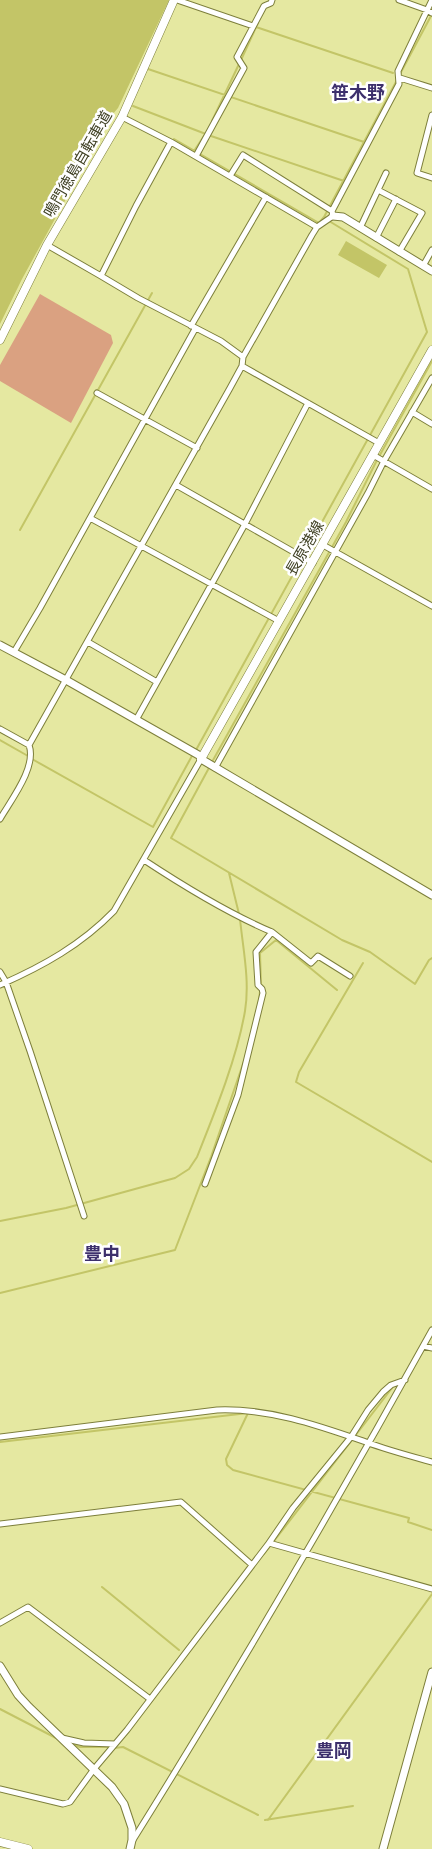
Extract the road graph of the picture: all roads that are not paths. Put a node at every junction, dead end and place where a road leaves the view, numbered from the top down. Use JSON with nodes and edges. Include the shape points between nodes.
{"nodes":[{"id":1,"x":175,"y":0,"type":"edge"},
{"id":2,"x":272,"y":0,"type":"edge"},
{"id":3,"x":399,"y":0,"type":"edge"},
{"id":4,"x":432,"y":0,"type":"edge"},
{"id":5,"x":430,"y":11,"type":"edge"},
{"id":6,"x":253,"y":26,"type":"junction"},
{"id":7,"x":400,"y":78,"type":"junction"},
{"id":8,"x":432,"y":88,"type":"edge"},
{"id":9,"x":432,"y":115,"type":"edge"},
{"id":10,"x":122,"y":117,"type":"junction"},
{"id":11,"x":171,"y":142,"type":"junction"},
{"id":12,"x":196,"y":156,"type":"junction"},
{"id":13,"x":386,"y":173,"type":"dead end"},
{"id":14,"x":230,"y":176,"type":"junction"},
{"id":15,"x":432,"y":178,"type":"edge"},
{"id":16,"x":378,"y":190,"type":"junction"},
{"id":17,"x":266,"y":197,"type":"junction"},
{"id":18,"x":396,"y":199,"type":"junction"},
{"id":19,"x":333,"y":213,"type":"junction"},
{"id":20,"x":317,"y":227,"type":"junction"},
{"id":21,"x":360,"y":228,"type":"junction"},
{"id":22,"x":376,"y":238,"type":"junction"},
{"id":23,"x":47,"y":246,"type":"junction"},
{"id":24,"x":432,"y":250,"type":"edge"},
{"id":25,"x":399,"y":252,"type":"junction"},
{"id":26,"x":423,"y":266,"type":"junction"},
{"id":27,"x":432,"y":271,"type":"edge"},
{"id":28,"x":101,"y":276,"type":"junction"},
{"id":29,"x":193,"y":328,"type":"junction"},
{"id":30,"x":0,"y":340,"type":"edge"},
{"id":31,"x":432,"y":350,"type":"edge"},
{"id":32,"x":243,"y":357,"type":"junction"},
{"id":33,"x":242,"y":366,"type":"junction"},
{"id":34,"x":432,"y":378,"type":"edge"},
{"id":35,"x":97,"y":393,"type":"dead end"},
{"id":36,"x":308,"y":403,"type":"junction"},
{"id":37,"x":412,"y":412,"type":"junction"},
{"id":38,"x":146,"y":420,"type":"junction"},
{"id":39,"x":432,"y":424,"type":"edge"},
{"id":40,"x":379,"y":443,"type":"junction"},
{"id":41,"x":197,"y":448,"type":"junction"},
{"id":42,"x":374,"y":455,"type":"junction"},
{"id":43,"x":384,"y":461,"type":"junction"},
{"id":44,"x":176,"y":485,"type":"junction"},
{"id":45,"x":432,"y":489,"type":"edge"},
{"id":46,"x":90,"y":518,"type":"junction"},
{"id":47,"x":246,"y":524,"type":"junction"},
{"id":48,"x":323,"y":545,"type":"junction"},
{"id":49,"x":142,"y":546,"type":"junction"},
{"id":50,"x":335,"y":552,"type":"junction"},
{"id":51,"x":313,"y":563,"type":"junction"},
{"id":52,"x":212,"y":584,"type":"junction"},
{"id":53,"x":432,"y":606,"type":"edge"},
{"id":54,"x":279,"y":621,"type":"junction"},
{"id":55,"x":88,"y":642,"type":"junction"},
{"id":56,"x":0,"y":645,"type":"edge"},
{"id":57,"x":14,"y":652,"type":"junction"},
{"id":58,"x":66,"y":680,"type":"junction"},
{"id":59,"x":157,"y":682,"type":"junction"},
{"id":60,"x":136,"y":720,"type":"junction"},
{"id":61,"x":0,"y":729,"type":"edge"},
{"id":62,"x":29,"y":745,"type":"junction"},
{"id":63,"x":201,"y":758,"type":"junction"},
{"id":64,"x":215,"y":768,"type":"junction"},
{"id":65,"x":0,"y":819,"type":"edge"},
{"id":66,"x":144,"y":860,"type":"junction"},
{"id":67,"x":432,"y":895,"type":"edge"},
{"id":68,"x":272,"y":932,"type":"junction"},
{"id":69,"x":0,"y":972,"type":"edge"},
{"id":70,"x":350,"y":976,"type":"dead end"},
{"id":71,"x":6,"y":982,"type":"junction"},
{"id":72,"x":0,"y":985,"type":"edge"},
{"id":73,"x":205,"y":1184,"type":"dead end"},
{"id":74,"x":84,"y":1216,"type":"dead end"},
{"id":75,"x":432,"y":1330,"type":"edge"},
{"id":76,"x":424,"y":1346,"type":"junction"},
{"id":77,"x":432,"y":1348,"type":"edge"},
{"id":78,"x":405,"y":1380,"type":"junction"},
{"id":79,"x":0,"y":1437,"type":"edge"},
{"id":80,"x":351,"y":1437,"type":"junction"},
{"id":81,"x":368,"y":1443,"type":"junction"},
{"id":82,"x":432,"y":1462,"type":"edge"},
{"id":83,"x":0,"y":1524,"type":"edge"},
{"id":84,"x":269,"y":1543,"type":"junction"},
{"id":85,"x":304,"y":1554,"type":"junction"},
{"id":86,"x":252,"y":1565,"type":"junction"},
{"id":87,"x":432,"y":1589,"type":"edge"},
{"id":88,"x":0,"y":1624,"type":"edge"},
{"id":89,"x":0,"y":1666,"type":"edge"},
{"id":90,"x":432,"y":1672,"type":"edge"},
{"id":91,"x":150,"y":1699,"type":"junction"},
{"id":92,"x":61,"y":1738,"type":"junction"},
{"id":93,"x":115,"y":1744,"type":"junction"},
{"id":94,"x":94,"y":1770,"type":"junction"},
{"id":95,"x":0,"y":1790,"type":"edge"},
{"id":96,"x":132,"y":1840,"type":"junction"},
{"id":97,"x":0,"y":1842,"type":"edge"},
{"id":98,"x":28,"y":1849,"type":"edge"},
{"id":99,"x":130,"y":1849,"type":"edge"},
{"id":100,"x":384,"y":1849,"type":"edge"}],
"edges":[{"from":1,"to":6,"type":"street"},
{"from":1,"to":10,"type":"main road","name":"鳴門徳島自転車道"},
{"from":2,"to":6,"type":"street","via":[[264,6]]},
{"from":3,"to":5,"type":"street"},
{"from":4,"to":5,"type":"street"},
{"from":5,"to":7,"type":"street","via":[[398,71]]},
{"from":6,"to":12,"type":"street","via":[[237,56],[244,68]]},
{"from":7,"to":8,"type":"street"},
{"from":7,"to":19,"type":"street"},
{"from":9,"to":15,"type":"street","via":[[417,173]]},
{"from":10,"to":11,"type":"street"},
{"from":10,"to":23,"type":"main road","name":"鳴門徳島自転車道"},
{"from":11,"to":12,"type":"street"},
{"from":11,"to":28,"type":"street"},
{"from":12,"to":14,"type":"street"},
{"from":13,"to":16,"type":"street"},
{"from":14,"to":17,"type":"street"},
{"from":14,"to":19,"type":"street","via":[[243,155]]},
{"from":16,"to":18,"type":"street"},
{"from":16,"to":21,"type":"street"},
{"from":17,"to":20,"type":"street"},
{"from":17,"to":29,"type":"street"},
{"from":18,"to":22,"type":"street"},
{"from":18,"to":25,"type":"street","via":[[422,213]]},
{"from":19,"to":20,"type":"street"},
{"from":19,"to":21,"type":"street"},
{"from":20,"to":32,"type":"street"},
{"from":21,"to":22,"type":"street"},
{"from":22,"to":25,"type":"street"},
{"from":23,"to":28,"type":"street"},
{"from":23,"to":30,"type":"main road","name":"鳴門徳島自転車道"},
{"from":24,"to":26,"type":"street"},
{"from":25,"to":26,"type":"street"},
{"from":26,"to":27,"type":"street"},
{"from":28,"to":29,"type":"street"},
{"from":29,"to":32,"type":"street","via":[[222,341]]},
{"from":29,"to":38,"type":"street"},
{"from":31,"to":40,"type":"main road","name":"長原港線"},
{"from":32,"to":33,"type":"street"},
{"from":33,"to":36,"type":"street"},
{"from":33,"to":41,"type":"street"},
{"from":34,"to":37,"type":"street"},
{"from":35,"to":38,"type":"street"},
{"from":36,"to":40,"type":"street"},
{"from":36,"to":47,"type":"street"},
{"from":37,"to":39,"type":"street"},
{"from":37,"to":43,"type":"street"},
{"from":38,"to":41,"type":"street"},
{"from":38,"to":46,"type":"street"},
{"from":40,"to":42,"type":"main road","name":"長原港線"},
{"from":41,"to":44,"type":"street"},
{"from":42,"to":43,"type":"street"},
{"from":42,"to":48,"type":"main road","name":"長原港線"},
{"from":43,"to":45,"type":"street"},
{"from":43,"to":50,"type":"street"},
{"from":44,"to":47,"type":"street"},
{"from":44,"to":49,"type":"street"},
{"from":46,"to":49,"type":"street"},
{"from":46,"to":57,"type":"street"},
{"from":47,"to":51,"type":"street"},
{"from":47,"to":52,"type":"street"},
{"from":48,"to":50,"type":"street"},
{"from":48,"to":51,"type":"main road","name":"長原港線"},
{"from":49,"to":52,"type":"street"},
{"from":49,"to":55,"type":"street"},
{"from":50,"to":53,"type":"street"},
{"from":50,"to":64,"type":"street"},
{"from":51,"to":54,"type":"main road","name":"長原港線"},
{"from":52,"to":54,"type":"street"},
{"from":52,"to":59,"type":"street"},
{"from":54,"to":63,"type":"main road","name":"長原港線"},
{"from":55,"to":58,"type":"street"},
{"from":55,"to":59,"type":"street"},
{"from":56,"to":57,"type":"street"},
{"from":57,"to":58,"type":"street"},
{"from":58,"to":60,"type":"street"},
{"from":58,"to":62,"type":"street"},
{"from":59,"to":60,"type":"street"},
{"from":60,"to":63,"type":"street"},
{"from":61,"to":62,"type":"street"},
{"from":62,"to":65,"type":"street","via":[[32,752],[27,772]]},
{"from":63,"to":64,"type":"street"},
{"from":63,"to":66,"type":"street"},
{"from":64,"to":67,"type":"street"},
{"from":66,"to":68,"type":"street","via":[[183,886]]},
{"from":66,"to":71,"type":"street","via":[[114,911],[95,931],[48,963]]},
{"from":68,"to":70,"type":"street","via":[[311,963],[318,956]]},
{"from":68,"to":73,"type":"street","via":[[256,952],[258,985],[262,993],[238,1095]]},
{"from":69,"to":71,"type":"street"},
{"from":71,"to":72,"type":"street"},
{"from":71,"to":74,"type":"street"},
{"from":75,"to":76,"type":"street"},
{"from":76,"to":77,"type":"street"},
{"from":76,"to":78,"type":"street"},
{"from":78,"to":80,"type":"street","via":[[383,1392]]},
{"from":78,"to":81,"type":"street"},
{"from":79,"to":80,"type":"street","via":[[241,1409],[274,1414]]},
{"from":80,"to":81,"type":"street"},
{"from":80,"to":84,"type":"street"},
{"from":81,"to":82,"type":"street"},
{"from":81,"to":85,"type":"street"},
{"from":83,"to":86,"type":"street","via":[[181,1502]]},
{"from":84,"to":85,"type":"street"},
{"from":84,"to":86,"type":"street"},
{"from":85,"to":87,"type":"street"},
{"from":85,"to":96,"type":"street"},
{"from":86,"to":91,"type":"street"},
{"from":88,"to":91,"type":"street","via":[[28,1607]]},
{"from":89,"to":92,"type":"street","via":[[18,1695]]},
{"from":90,"to":100,"type":"street"},
{"from":91,"to":93,"type":"street"},
{"from":92,"to":93,"type":"street"},
{"from":92,"to":94,"type":"street"},
{"from":93,"to":94,"type":"street"},
{"from":94,"to":95,"type":"street","via":[[70,1802],[63,1804]]},
{"from":94,"to":96,"type":"street","via":[[124,1804],[132,1828]]},
{"from":96,"to":99,"type":"street"},
{"from":97,"to":98,"type":"main road"}]}
